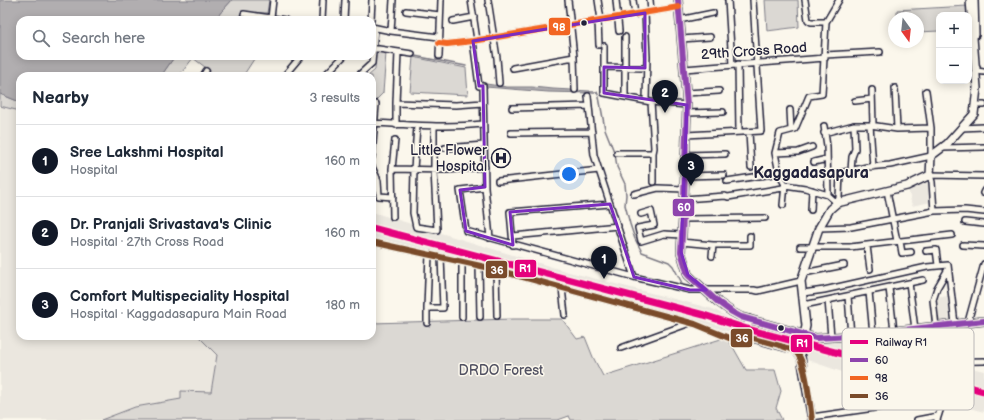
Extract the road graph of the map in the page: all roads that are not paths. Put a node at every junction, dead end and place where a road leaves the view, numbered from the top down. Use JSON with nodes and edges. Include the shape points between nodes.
{"nodes":[{"id":1,"x":273,"y":0,"type":"edge"},
{"id":2,"x":323,"y":0,"type":"edge"},
{"id":3,"x":345,"y":0,"type":"edge"},
{"id":4,"x":372,"y":0,"type":"edge"},
{"id":5,"x":393,"y":0,"type":"edge"},
{"id":6,"x":441,"y":0,"type":"edge"},
{"id":7,"x":471,"y":0,"type":"edge"},
{"id":8,"x":488,"y":0,"type":"edge"},
{"id":9,"x":568,"y":0,"type":"edge"},
{"id":10,"x":598,"y":0,"type":"edge"},
{"id":11,"x":616,"y":0,"type":"edge"},
{"id":12,"x":633,"y":0,"type":"edge"},
{"id":13,"x":650,"y":0,"type":"edge"},
{"id":14,"x":728,"y":0,"type":"edge"},
{"id":15,"x":753,"y":0,"type":"edge"},
{"id":16,"x":805,"y":0,"type":"edge"},
{"id":17,"x":839,"y":0,"type":"edge"},
{"id":18,"x":970,"y":0,"type":"edge"},
{"id":19,"x":975,"y":0,"type":"edge"},
{"id":20,"x":678,"y":4,"type":"edge"},
{"id":21,"x":406,"y":12,"type":"dead end"},
{"id":22,"x":651,"y":12,"type":"junction"},
{"id":23,"x":645,"y":13,"type":"junction"},
{"id":24,"x":713,"y":13,"type":"dead end"},
{"id":25,"x":244,"y":14,"type":"dead end"},
{"id":26,"x":440,"y":15,"type":"junction"},
{"id":27,"x":635,"y":15,"type":"junction"},
{"id":28,"x":258,"y":16,"type":"edge"},
{"id":29,"x":271,"y":16,"type":"edge"},
{"id":30,"x":322,"y":16,"type":"edge"},
{"id":31,"x":344,"y":16,"type":"edge"},
{"id":32,"x":370,"y":16,"type":"edge"},
{"id":33,"x":474,"y":17,"type":"junction"},
{"id":34,"x":618,"y":17,"type":"junction"},
{"id":35,"x":599,"y":20,"type":"junction"},
{"id":36,"x":679,"y":20,"type":"junction"},
{"id":37,"x":453,"y":21,"type":"dead end"},
{"id":38,"x":826,"y":22,"type":"junction"},
{"id":39,"x":570,"y":25,"type":"junction"},
{"id":40,"x":376,"y":27,"type":"edge"},
{"id":41,"x":391,"y":31,"type":"junction"},
{"id":42,"x":619,"y":31,"type":"dead end"},
{"id":43,"x":494,"y":37,"type":"junction"},
{"id":44,"x":625,"y":37,"type":"dead end"},
{"id":45,"x":710,"y":37,"type":"dead end"},
{"id":46,"x":681,"y":39,"type":"junction"},
{"id":47,"x":439,"y":40,"type":"junction"},
{"id":48,"x":475,"y":40,"type":"junction"},
{"id":49,"x":376,"y":48,"type":"edge"},
{"id":50,"x":398,"y":52,"type":"junction"},
{"id":51,"x":880,"y":52,"type":"dead end"},
{"id":52,"x":412,"y":54,"type":"dead end"},
{"id":53,"x":439,"y":56,"type":"dead end"},
{"id":54,"x":574,"y":57,"type":"junction"},
{"id":55,"x":825,"y":57,"type":"junction"},
{"id":56,"x":298,"y":60,"type":"edge"},
{"id":57,"x":340,"y":60,"type":"edge"},
{"id":58,"x":372,"y":60,"type":"edge"},
{"id":59,"x":758,"y":62,"type":"junction"},
{"id":60,"x":738,"y":64,"type":"junction"},
{"id":61,"x":732,"y":65,"type":"junction"},
{"id":62,"x":604,"y":67,"type":"junction"},
{"id":63,"x":625,"y":67,"type":"junction"},
{"id":64,"x":513,"y":68,"type":"dead end"},
{"id":65,"x":645,"y":68,"type":"junction"},
{"id":66,"x":684,"y":68,"type":"junction"},
{"id":67,"x":287,"y":72,"type":"edge"},
{"id":68,"x":328,"y":72,"type":"edge"},
{"id":69,"x":362,"y":72,"type":"edge"},
{"id":70,"x":984,"y":73,"type":"edge"},
{"id":71,"x":976,"y":74,"type":"junction"},
{"id":72,"x":499,"y":83,"type":"dead end"},
{"id":73,"x":895,"y":88,"type":"dead end"},
{"id":74,"x":575,"y":90,"type":"dead end"},
{"id":75,"x":872,"y":90,"type":"dead end"},
{"id":76,"x":719,"y":91,"type":"dead end"},
{"id":77,"x":926,"y":91,"type":"dead end"},
{"id":78,"x":686,"y":93,"type":"junction"},
{"id":79,"x":588,"y":96,"type":"dead end"},
{"id":80,"x":625,"y":96,"type":"junction"},
{"id":81,"x":872,"y":99,"type":"junction"},
{"id":82,"x":855,"y":100,"type":"dead end"},
{"id":83,"x":649,"y":102,"type":"junction"},
{"id":84,"x":396,"y":103,"type":"junction"},
{"id":85,"x":483,"y":103,"type":"junction"},
{"id":86,"x":687,"y":105,"type":"junction"},
{"id":87,"x":975,"y":105,"type":"junction"},
{"id":88,"x":984,"y":105,"type":"edge"},
{"id":89,"x":589,"y":106,"type":"junction"},
{"id":90,"x":512,"y":108,"type":"dead end"},
{"id":91,"x":790,"y":110,"type":"dead end"},
{"id":92,"x":723,"y":112,"type":"dead end"},
{"id":93,"x":687,"y":113,"type":"junction"},
{"id":94,"x":376,"y":124,"type":"edge"},
{"id":95,"x":396,"y":124,"type":"junction"},
{"id":96,"x":483,"y":124,"type":"junction"},
{"id":97,"x":854,"y":125,"type":"junction"},
{"id":98,"x":871,"y":125,"type":"junction"},
{"id":99,"x":417,"y":126,"type":"junction"},
{"id":100,"x":824,"y":126,"type":"dead end"},
{"id":101,"x":434,"y":127,"type":"junction"},
{"id":102,"x":984,"y":127,"type":"edge"},
{"id":103,"x":931,"y":128,"type":"junction"},
{"id":104,"x":961,"y":128,"type":"junction"},
{"id":105,"x":897,"y":129,"type":"junction"},
{"id":106,"x":791,"y":130,"type":"junction"},
{"id":107,"x":592,"y":132,"type":"junction"},
{"id":108,"x":739,"y":132,"type":"junction"},
{"id":109,"x":749,"y":132,"type":"junction"},
{"id":110,"x":511,"y":133,"type":"dead end"},
{"id":111,"x":824,"y":133,"type":"junction"},
{"id":112,"x":686,"y":134,"type":"junction"},
{"id":113,"x":395,"y":140,"type":"dead end"},
{"id":114,"x":484,"y":145,"type":"junction"},
{"id":115,"x":812,"y":147,"type":"dead end"},
{"id":116,"x":984,"y":147,"type":"edge"},
{"id":117,"x":445,"y":148,"type":"dead end"},
{"id":118,"x":942,"y":148,"type":"junction"},
{"id":119,"x":617,"y":153,"type":"dead end"},
{"id":120,"x":653,"y":153,"type":"junction"},
{"id":121,"x":775,"y":153,"type":"junction"},
{"id":122,"x":725,"y":154,"type":"dead end"},
{"id":123,"x":686,"y":155,"type":"junction"},
{"id":124,"x":932,"y":156,"type":"junction"},
{"id":125,"x":827,"y":159,"type":"junction"},
{"id":126,"x":814,"y":162,"type":"dead end"},
{"id":127,"x":485,"y":167,"type":"junction"},
{"id":128,"x":751,"y":167,"type":"dead end"},
{"id":129,"x":872,"y":167,"type":"junction"},
{"id":130,"x":392,"y":169,"type":"junction"},
{"id":131,"x":414,"y":169,"type":"junction"},
{"id":132,"x":434,"y":170,"type":"junction"},
{"id":133,"x":599,"y":170,"type":"junction"},
{"id":134,"x":851,"y":171,"type":"junction"},
{"id":135,"x":779,"y":173,"type":"junction"},
{"id":136,"x":724,"y":175,"type":"dead end"},
{"id":137,"x":930,"y":175,"type":"junction"},
{"id":138,"x":685,"y":176,"type":"junction"},
{"id":139,"x":984,"y":176,"type":"edge"},
{"id":140,"x":376,"y":177,"type":"edge"},
{"id":141,"x":498,"y":180,"type":"dead end"},
{"id":142,"x":727,"y":181,"type":"dead end"},
{"id":143,"x":653,"y":182,"type":"dead end"},
{"id":144,"x":785,"y":185,"type":"junction"},
{"id":145,"x":485,"y":187,"type":"junction"},
{"id":146,"x":684,"y":189,"type":"junction"},
{"id":147,"x":812,"y":190,"type":"junction"},
{"id":148,"x":887,"y":191,"type":"junction"},
{"id":149,"x":634,"y":194,"type":"dead end"},
{"id":150,"x":828,"y":195,"type":"junction"},
{"id":151,"x":393,"y":197,"type":"junction"},
{"id":152,"x":684,"y":199,"type":"junction"},
{"id":153,"x":837,"y":203,"type":"junction"},
{"id":154,"x":610,"y":204,"type":"junction"},
{"id":155,"x":783,"y":205,"type":"dead end"},
{"id":156,"x":811,"y":210,"type":"dead end"},
{"id":157,"x":934,"y":211,"type":"junction"},
{"id":158,"x":984,"y":212,"type":"edge"},
{"id":159,"x":641,"y":214,"type":"dead end"},
{"id":160,"x":393,"y":216,"type":"dead end"},
{"id":161,"x":765,"y":218,"type":"dead end"},
{"id":162,"x":683,"y":219,"type":"junction"},
{"id":163,"x":892,"y":219,"type":"junction"},
{"id":164,"x":965,"y":222,"type":"dead end"},
{"id":165,"x":984,"y":224,"type":"edge"},
{"id":166,"x":618,"y":226,"type":"junction"},
{"id":167,"x":819,"y":228,"type":"junction"},
{"id":168,"x":952,"y":235,"type":"dead end"},
{"id":169,"x":513,"y":236,"type":"junction"},
{"id":170,"x":750,"y":236,"type":"dead end"},
{"id":171,"x":490,"y":238,"type":"junction"},
{"id":172,"x":682,"y":238,"type":"junction"},
{"id":173,"x":899,"y":241,"type":"junction"},
{"id":174,"x":376,"y":243,"type":"edge"},
{"id":175,"x":513,"y":244,"type":"junction"},
{"id":176,"x":713,"y":245,"type":"junction"},
{"id":177,"x":963,"y":245,"type":"dead end"},
{"id":178,"x":867,"y":246,"type":"junction"},
{"id":179,"x":984,"y":246,"type":"edge"},
{"id":180,"x":800,"y":247,"type":"dead end"},
{"id":181,"x":811,"y":248,"type":"junction"},
{"id":182,"x":926,"y":251,"type":"dead end"},
{"id":183,"x":911,"y":252,"type":"dead end"},
{"id":184,"x":429,"y":254,"type":"junction"},
{"id":185,"x":712,"y":256,"type":"dead end"},
{"id":186,"x":442,"y":257,"type":"junction"},
{"id":187,"x":462,"y":262,"type":"junction"},
{"id":188,"x":984,"y":264,"type":"edge"},
{"id":189,"x":844,"y":265,"type":"dead end"},
{"id":190,"x":938,"y":265,"type":"junction"},
{"id":191,"x":479,"y":266,"type":"junction"},
{"id":192,"x":870,"y":269,"type":"dead end"},
{"id":193,"x":948,"y":269,"type":"junction"},
{"id":194,"x":496,"y":270,"type":"junction"},
{"id":195,"x":804,"y":273,"type":"junction"},
{"id":196,"x":634,"y":276,"type":"junction"},
{"id":197,"x":923,"y":280,"type":"dead end"},
{"id":198,"x":801,"y":281,"type":"junction"},
{"id":199,"x":909,"y":283,"type":"junction"},
{"id":200,"x":562,"y":288,"type":"junction"},
{"id":201,"x":889,"y":288,"type":"junction"},
{"id":202,"x":706,"y":290,"type":"junction"},
{"id":203,"x":869,"y":292,"type":"junction"},
{"id":204,"x":803,"y":293,"type":"junction"},
{"id":205,"x":848,"y":296,"type":"junction"},
{"id":206,"x":828,"y":300,"type":"junction"},
{"id":207,"x":804,"y":305,"type":"junction"},
{"id":208,"x":427,"y":308,"type":"junction"},
{"id":209,"x":565,"y":315,"type":"dead end"},
{"id":210,"x":497,"y":316,"type":"dead end"},
{"id":211,"x":462,"y":317,"type":"dead end"},
{"id":212,"x":480,"y":317,"type":"dead end"},
{"id":213,"x":748,"y":319,"type":"junction"},
{"id":214,"x":984,"y":321,"type":"edge"},
{"id":215,"x":968,"y":322,"type":"junction"},
{"id":216,"x":427,"y":323,"type":"dead end"},
{"id":217,"x":690,"y":323,"type":"junction"},
{"id":218,"x":954,"y":324,"type":"junction"},
{"id":219,"x":936,"y":327,"type":"junction"},
{"id":220,"x":850,"y":328,"type":"edge"},
{"id":221,"x":872,"y":328,"type":"edge"},
{"id":222,"x":894,"y":328,"type":"edge"},
{"id":223,"x":915,"y":328,"type":"edge"},
{"id":224,"x":926,"y":328,"type":"edge"},
{"id":225,"x":804,"y":335,"type":"junction"},
{"id":226,"x":746,"y":336,"type":"junction"},
{"id":227,"x":842,"y":336,"type":"edge"},
{"id":228,"x":831,"y":337,"type":"junction"},
{"id":229,"x":622,"y":348,"type":"dead end"},
{"id":230,"x":974,"y":361,"type":"edge"},
{"id":231,"x":984,"y":361,"type":"edge"},
{"id":232,"x":862,"y":410,"type":"edge"},
{"id":233,"x":812,"y":418,"type":"edge"},
{"id":234,"x":937,"y":418,"type":"edge"},
{"id":235,"x":917,"y":420,"type":"edge"}],
"edges":[{"from":1,"to":29,"type":"street"},
{"from":2,"to":30,"type":"street"},
{"from":3,"to":31,"type":"street"},
{"from":4,"to":32,"type":"street"},
{"from":5,"to":41,"type":"street"},
{"from":6,"to":26,"type":"street"},
{"from":7,"to":33,"type":"street"},
{"from":8,"to":43,"type":"street"},
{"from":9,"to":39,"type":"street"},
{"from":10,"to":35,"type":"street"},
{"from":11,"to":34,"type":"street"},
{"from":12,"to":27,"type":"street"},
{"from":13,"to":22,"type":"street"},
{"from":14,"to":61,"type":"street"},
{"from":15,"to":59,"type":"street"},
{"from":16,"to":38,"type":"street","via":[[808,20]]},
{"from":17,"to":38,"type":"street"},
{"from":18,"to":71,"type":"main road"},
{"from":19,"to":70,"type":"street","via":[[977,71]]},
{"from":20,"to":22,"type":"street"},
{"from":20,"to":36,"type":"main road"},
{"from":21,"to":26,"type":"street"},
{"from":22,"to":23,"type":"street"},
{"from":23,"to":27,"type":"street"},
{"from":23,"to":65,"type":"street"},
{"from":24,"to":36,"type":"street"},
{"from":25,"to":28,"type":"street"},
{"from":26,"to":47,"type":"street"},
{"from":27,"to":34,"type":"street"},
{"from":33,"to":37,"type":"street"},
{"from":33,"to":48,"type":"street"},
{"from":34,"to":35,"type":"street"},
{"from":34,"to":42,"type":"street"},
{"from":35,"to":39,"type":"street"},
{"from":35,"to":62,"type":"street"},
{"from":36,"to":46,"type":"main road"},
{"from":38,"to":55,"type":"street"},
{"from":39,"to":43,"type":"street"},
{"from":39,"to":54,"type":"street"},
{"from":40,"to":41,"type":"street"},
{"from":41,"to":47,"type":"street"},
{"from":43,"to":48,"type":"street"},
{"from":43,"to":72,"type":"street"},
{"from":44,"to":63,"type":"street"},
{"from":45,"to":46,"type":"street"},
{"from":46,"to":66,"type":"main road"},
{"from":47,"to":48,"type":"street","via":[[447,44]]},
{"from":47,"to":53,"type":"street"},
{"from":48,"to":85,"type":"street","via":[[479,86],[483,86]]},
{"from":49,"to":50,"type":"street"},
{"from":50,"to":52,"type":"street"},
{"from":50,"to":84,"type":"street"},
{"from":51,"to":55,"type":"street","name":"29th Cross Road"},
{"from":54,"to":64,"type":"street"},
{"from":54,"to":74,"type":"street"},
{"from":55,"to":59,"type":"street","name":"29th Cross Road"},
{"from":55,"to":106,"type":"street","via":[[822,94],[809,96],[795,129]]},
{"from":56,"to":67,"type":"street"},
{"from":57,"to":68,"type":"street"},
{"from":58,"to":69,"type":"street"},
{"from":59,"to":60,"type":"street","name":"29th Cross Road"},
{"from":59,"to":109,"type":"street","via":[[761,131]]},
{"from":60,"to":61,"type":"street","name":"29th Cross Road"},
{"from":60,"to":108,"type":"street"},
{"from":61,"to":66,"type":"street","name":"29th Cross Road"},
{"from":62,"to":63,"type":"street"},
{"from":62,"to":80,"type":"street","via":[[604,93]]},
{"from":63,"to":65,"type":"street"},
{"from":63,"to":80,"type":"street"},
{"from":65,"to":83,"type":"street"},
{"from":66,"to":78,"type":"main road"},
{"from":70,"to":71,"type":"main road"},
{"from":71,"to":87,"type":"main road"},
{"from":73,"to":105,"type":"street"},
{"from":75,"to":81,"type":"street"},
{"from":76,"to":78,"type":"street"},
{"from":77,"to":103,"type":"street"},
{"from":78,"to":86,"type":"main road"},
{"from":79,"to":89,"type":"street"},
{"from":80,"to":83,"type":"street"},
{"from":81,"to":82,"type":"street"},
{"from":81,"to":98,"type":"street"},
{"from":83,"to":86,"type":"street"},
{"from":83,"to":120,"type":"street"},
{"from":84,"to":85,"type":"street"},
{"from":84,"to":95,"type":"street"},
{"from":85,"to":96,"type":"street"},
{"from":86,"to":93,"type":"main road"},
{"from":87,"to":88,"type":"street"},
{"from":87,"to":104,"type":"main road","via":[[974,114]]},
{"from":89,"to":90,"type":"street"},
{"from":89,"to":107,"type":"street"},
{"from":91,"to":106,"type":"street"},
{"from":92,"to":93,"type":"street"},
{"from":93,"to":112,"type":"main road"},
{"from":94,"to":95,"type":"street"},
{"from":95,"to":99,"type":"street"},
{"from":96,"to":101,"type":"street"},
{"from":96,"to":114,"type":"street"},
{"from":97,"to":98,"type":"street"},
{"from":97,"to":111,"type":"street"},
{"from":97,"to":134,"type":"street","via":[[855,149]]},
{"from":98,"to":105,"type":"street"},
{"from":98,"to":129,"type":"street"},
{"from":99,"to":101,"type":"street"},
{"from":99,"to":131,"type":"street"},
{"from":100,"to":111,"type":"street"},
{"from":101,"to":132,"type":"street"},
{"from":102,"to":104,"type":"street"},
{"from":103,"to":105,"type":"street"},
{"from":103,"to":124,"type":"street"},
{"from":104,"to":118,"type":"main road"},
{"from":106,"to":121,"type":"street","via":[[780,133]]},
{"from":107,"to":110,"type":"street"},
{"from":107,"to":133,"type":"street","via":[[594,155]]},
{"from":108,"to":109,"type":"street"},
{"from":108,"to":112,"type":"street"},
{"from":109,"to":128,"type":"street"},
{"from":111,"to":125,"type":"street"},
{"from":112,"to":123,"type":"main road"},
{"from":113,"to":130,"type":"street"},
{"from":114,"to":117,"type":"street"},
{"from":114,"to":127,"type":"street"},
{"from":115,"to":121,"type":"street","via":[[798,152]]},
{"from":116,"to":118,"type":"street"},
{"from":118,"to":124,"type":"main road"},
{"from":119,"to":120,"type":"street"},
{"from":120,"to":143,"type":"street"},
{"from":121,"to":135,"type":"street"},
{"from":122,"to":123,"type":"street"},
{"from":123,"to":138,"type":"main road"},
{"from":124,"to":129,"type":"street"},
{"from":124,"to":137,"type":"main road"},
{"from":125,"to":126,"type":"street"},
{"from":125,"to":150,"type":"street"},
{"from":127,"to":132,"type":"street"},
{"from":127,"to":145,"type":"street"},
{"from":129,"to":134,"type":"street"},
{"from":130,"to":131,"type":"street"},
{"from":130,"to":151,"type":"street"},
{"from":131,"to":132,"type":"street"},
{"from":131,"to":132,"type":"street","via":[[413,213],[416,228],[437,230]]},
{"from":133,"to":141,"type":"street"},
{"from":133,"to":154,"type":"street"},
{"from":134,"to":153,"type":"street","via":[[840,174],[840,198]]},
{"from":135,"to":142,"type":"street"},
{"from":135,"to":144,"type":"street"},
{"from":136,"to":138,"type":"street"},
{"from":137,"to":139,"type":"street"},
{"from":137,"to":148,"type":"main road","via":[[907,186]]},
{"from":137,"to":157,"type":"street"},
{"from":138,"to":146,"type":"main road"},
{"from":140,"to":151,"type":"street","via":[[379,196]]},
{"from":144,"to":147,"type":"street"},
{"from":144,"to":152,"type":"street","via":[[783,188],[728,197]]},
{"from":144,"to":155,"type":"street"},
{"from":145,"to":171,"type":"street"},
{"from":145,"to":171,"type":"street","via":[[460,190],[466,231]]},
{"from":146,"to":149,"type":"street","via":[[658,188]]},
{"from":146,"to":152,"type":"main road"},
{"from":147,"to":150,"type":"street"},
{"from":147,"to":156,"type":"street"},
{"from":148,"to":153,"type":"main road"},
{"from":148,"to":163,"type":"street"},
{"from":150,"to":153,"type":"street"},
{"from":151,"to":160,"type":"street"},
{"from":152,"to":162,"type":"main road"},
{"from":153,"to":167,"type":"main road","via":[[830,209]]},
{"from":154,"to":166,"type":"street"},
{"from":154,"to":169,"type":"street","via":[[510,212]]},
{"from":157,"to":158,"type":"street"},
{"from":157,"to":163,"type":"street"},
{"from":159,"to":172,"type":"street","via":[[651,211],[654,225],[638,228],[641,241],[664,234]]},
{"from":161,"to":162,"type":"street"},
{"from":162,"to":172,"type":"main road"},
{"from":163,"to":167,"type":"street","via":[[851,227]]},
{"from":163,"to":173,"type":"street"},
{"from":164,"to":165,"type":"street"},
{"from":166,"to":169,"type":"street"},
{"from":166,"to":196,"type":"street"},
{"from":167,"to":181,"type":"main road"},
{"from":168,"to":173,"type":"street"},
{"from":169,"to":175,"type":"street"},
{"from":170,"to":176,"type":"street","via":[[750,245]]},
{"from":171,"to":175,"type":"street"},
{"from":172,"to":176,"type":"street"},
{"from":172,"to":202,"type":"main road","via":[[681,252],[688,275]]},
{"from":173,"to":178,"type":"street"},
{"from":173,"to":183,"type":"street","via":[[902,253]]},
{"from":174,"to":184,"type":"street"},
{"from":175,"to":196,"type":"street"},
{"from":176,"to":185,"type":"street"},
{"from":177,"to":179,"type":"street"},
{"from":178,"to":181,"type":"street"},
{"from":178,"to":192,"type":"street"},
{"from":180,"to":181,"type":"street"},
{"from":181,"to":195,"type":"main road"},
{"from":182,"to":190,"type":"street","via":[[936,250]]},
{"from":184,"to":186,"type":"street"},
{"from":184,"to":208,"type":"street"},
{"from":186,"to":187,"type":"street"},
{"from":186,"to":208,"type":"street","via":[[443,308]]},
{"from":187,"to":191,"type":"street"},
{"from":187,"to":211,"type":"street"},
{"from":188,"to":215,"type":"street"},
{"from":189,"to":195,"type":"street"},
{"from":190,"to":193,"type":"street","via":[[948,265]]},
{"from":190,"to":204,"type":"street"},
{"from":191,"to":194,"type":"street"},
{"from":191,"to":212,"type":"street"},
{"from":193,"to":218,"type":"street"},
{"from":193,"to":219,"type":"street","via":[[933,300]]},
{"from":194,"to":200,"type":"street"},
{"from":194,"to":210,"type":"street"},
{"from":195,"to":198,"type":"main road"},
{"from":196,"to":202,"type":"street","via":[[690,290]]},
{"from":197,"to":199,"type":"street"},
{"from":198,"to":202,"type":"street","via":[[758,291]]},
{"from":198,"to":204,"type":"main road"},
{"from":199,"to":201,"type":"street"},
{"from":199,"to":223,"type":"street"},
{"from":200,"to":209,"type":"street"},
{"from":200,"to":217,"type":"street"},
{"from":201,"to":203,"type":"street"},
{"from":201,"to":222,"type":"street"},
{"from":202,"to":213,"type":"main road","via":[[732,312]]},
{"from":203,"to":205,"type":"street"},
{"from":203,"to":221,"type":"street"},
{"from":204,"to":207,"type":"main road"},
{"from":205,"to":206,"type":"street"},
{"from":205,"to":220,"type":"street"},
{"from":206,"to":207,"type":"street"},
{"from":206,"to":228,"type":"street"},
{"from":207,"to":225,"type":"main road"},
{"from":208,"to":216,"type":"street"},
{"from":213,"to":225,"type":"main road"},
{"from":213,"to":226,"type":"main road"},
{"from":214,"to":215,"type":"main road"},
{"from":215,"to":218,"type":"main road"},
{"from":217,"to":226,"type":"street","via":[[729,338],[738,340]]},
{"from":217,"to":229,"type":"street"},
{"from":218,"to":219,"type":"main road"},
{"from":219,"to":224,"type":"main road"},
{"from":225,"to":228,"type":"main road","via":[[816,338]]},
{"from":226,"to":233,"type":"main road","via":[[795,350],[801,357]]},
{"from":227,"to":228,"type":"main road"},
{"from":230,"to":231,"type":"street"},
{"from":232,"to":233,"type":"street"},
{"from":234,"to":235,"type":"street"}]}
